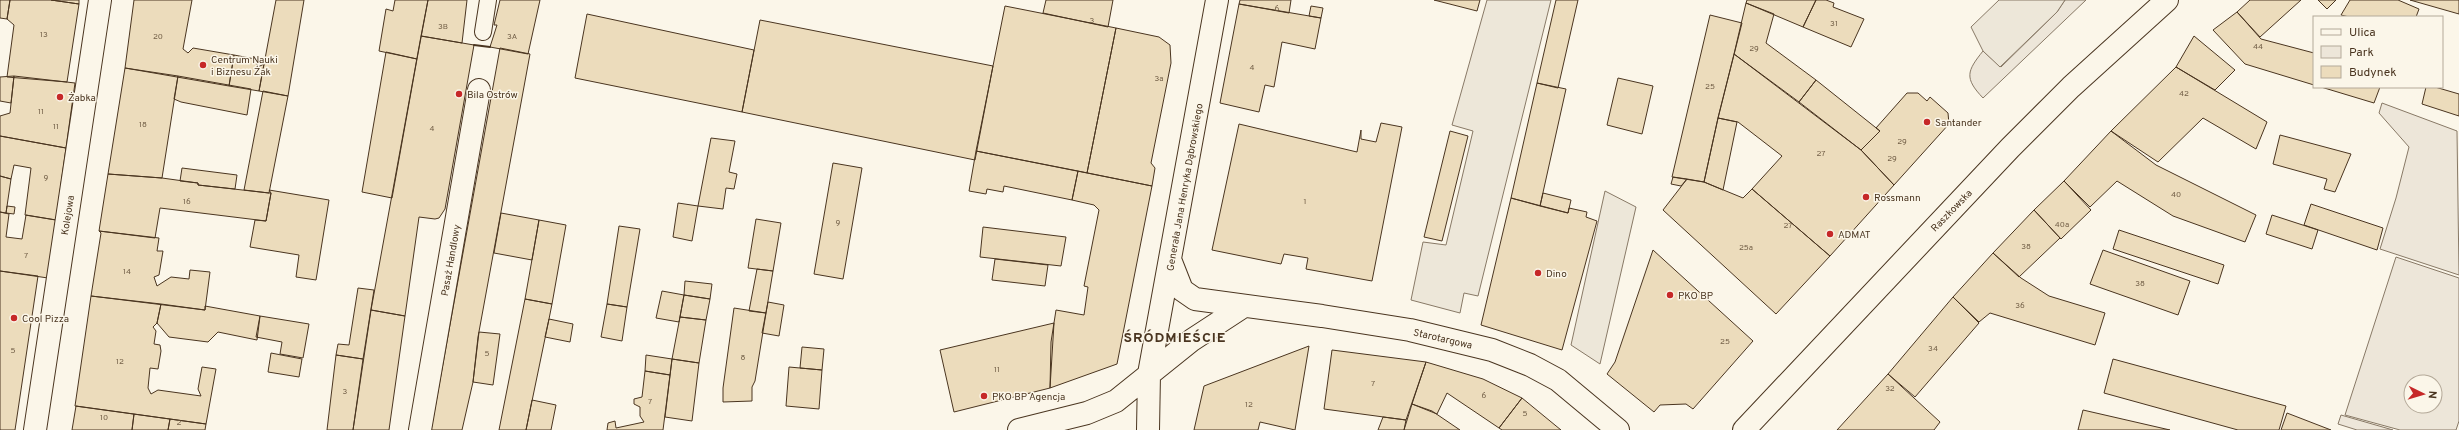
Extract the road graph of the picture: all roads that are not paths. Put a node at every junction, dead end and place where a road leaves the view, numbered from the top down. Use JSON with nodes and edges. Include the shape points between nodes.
{"nodes":[{"id":1,"x":100,"y":0,"type":"edge"},
{"id":2,"x":488,"y":0,"type":"edge"},
{"id":3,"x":1218,"y":0,"type":"edge"},
{"id":4,"x":2167,"y":0,"type":"edge"},
{"id":5,"x":483,"y":32,"type":"dead end"},
{"id":6,"x":479,"y":90,"type":"dead end"},
{"id":7,"x":1171,"y":262,"type":"junction"},
{"id":8,"x":1244,"y":306,"type":"junction"},
{"id":9,"x":1148,"y":374,"type":"junction"},
{"id":10,"x":35,"y":430,"type":"edge"},
{"id":11,"x":420,"y":430,"type":"edge"},
{"id":12,"x":1019,"y":430,"type":"edge"},
{"id":13,"x":1148,"y":430,"type":"edge"},
{"id":14,"x":1618,"y":430,"type":"edge"},
{"id":15,"x":1744,"y":430,"type":"edge"}],
"edges":[{"from":1,"to":10,"type":"street","name":"Kolejowa"},
{"from":2,"to":5,"type":"lane"},
{"from":3,"to":7,"type":"street","name":"Generała Jana Henryka Dąbrowskiego"},
{"from":4,"to":15,"type":"street","name":"Raszkowska","via":[[2071,87],[2010,148]]},
{"from":6,"to":11,"type":"street","name":"Pasaż Handlowy"},
{"from":7,"to":8,"type":"street","name":"Starotargowa","via":[[1176,282],[1187,295],[1205,301]]},
{"from":7,"to":9,"type":"street","name":"Generała Jana Henryka Dąbrowskiego"},
{"from":8,"to":9,"type":"street","via":[[1212,325]]},
{"from":8,"to":14,"type":"street","name":"Starotargowa","via":[[1410,330],[1492,350],[1530,365],[1558,380]]},
{"from":9,"to":12,"type":"street","via":[[1116,401],[1104,407]]},
{"from":9,"to":13,"type":"street","name":"Generała Jana Henryka Dąbrowskiego"}]}
